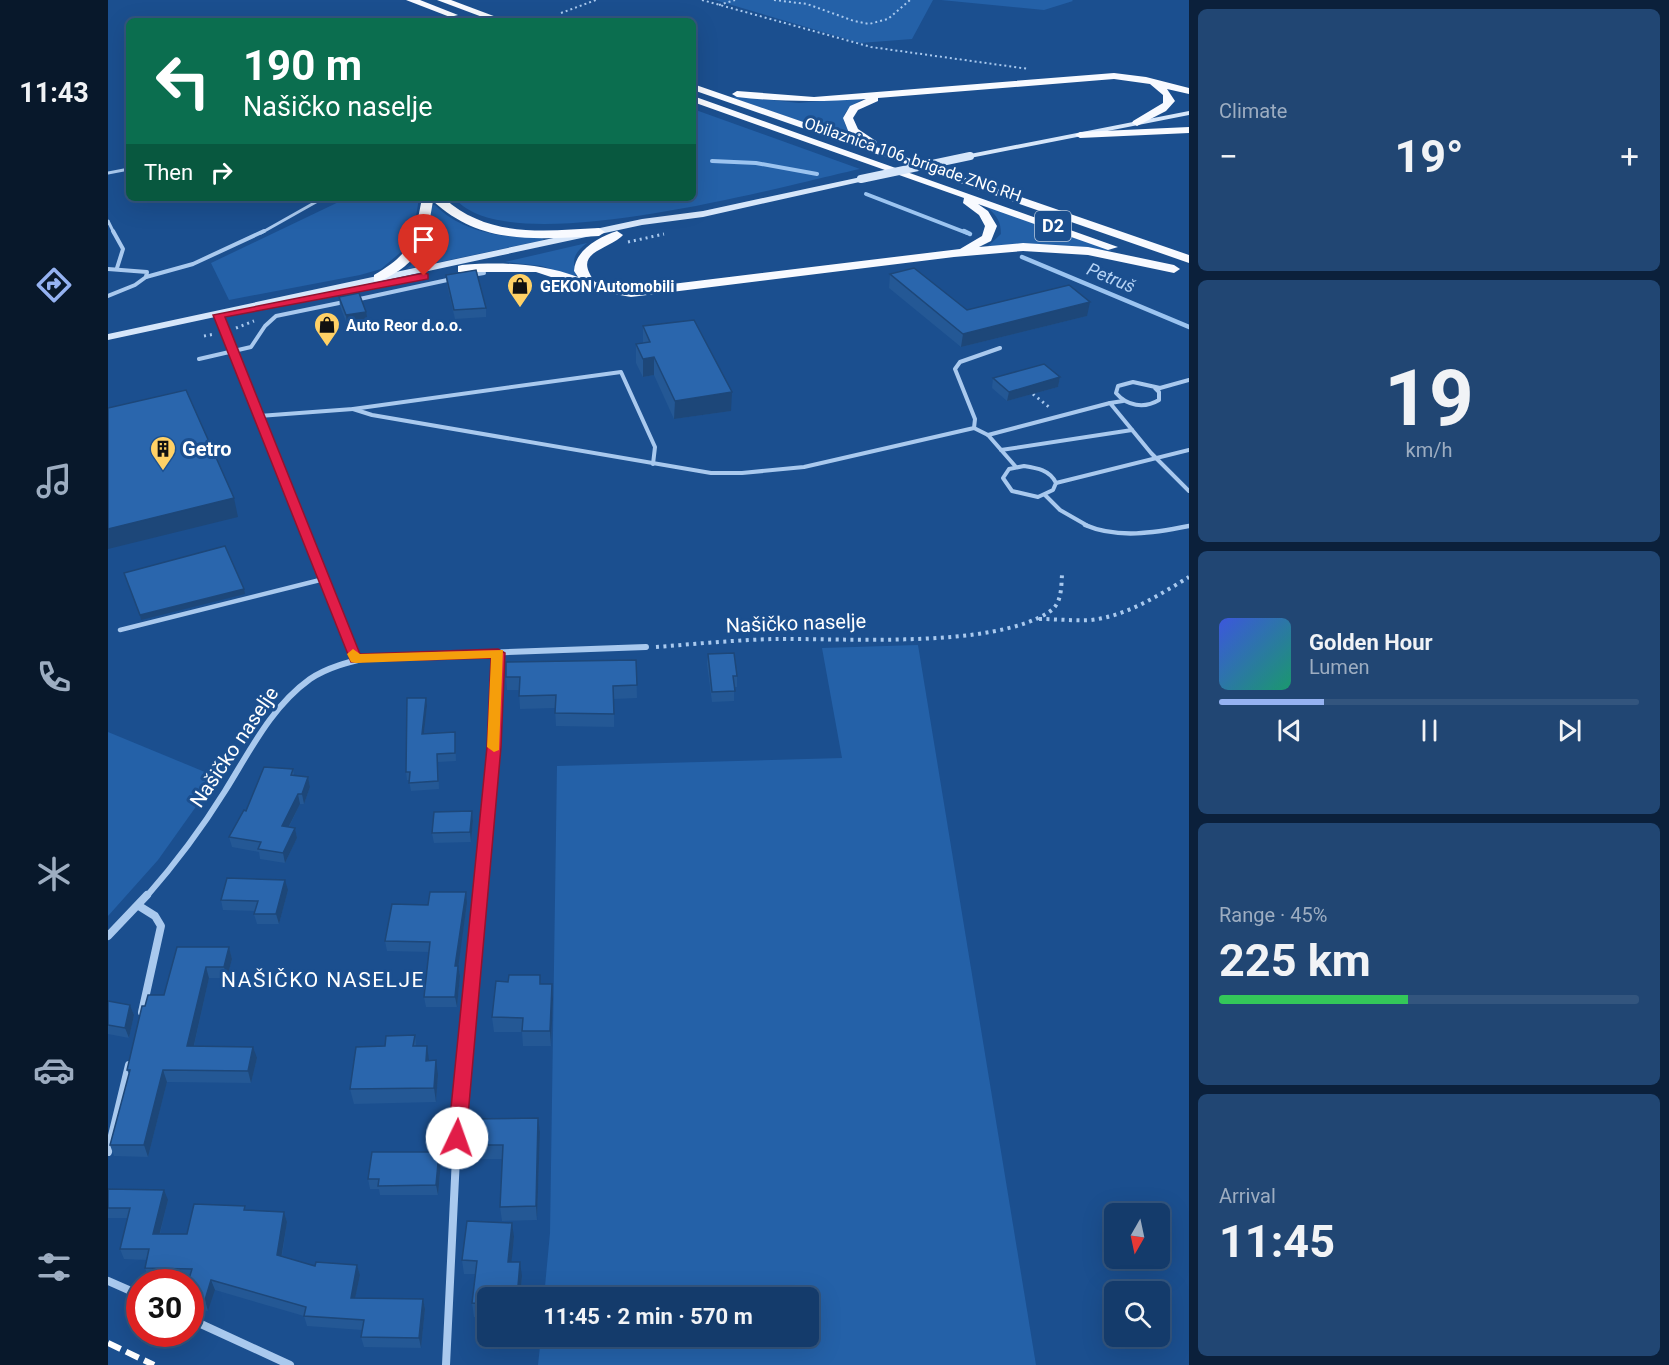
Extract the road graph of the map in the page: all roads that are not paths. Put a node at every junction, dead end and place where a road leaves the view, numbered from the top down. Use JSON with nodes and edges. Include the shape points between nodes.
{"nodes":[{"id":1,"x":411,"y":0,"type":"edge"},
{"id":2,"x":442,"y":0,"type":"edge"},
{"id":3,"x":462,"y":18,"type":"edge"},
{"id":4,"x":493,"y":18,"type":"edge"},
{"id":5,"x":1146,"y":80,"type":"junction"},
{"id":6,"x":696,"y":86,"type":"edge"},
{"id":7,"x":696,"y":86,"type":"edge"},
{"id":8,"x":1189,"y":92,"type":"edge"},
{"id":9,"x":891,"y":94,"type":"junction"},
{"id":10,"x":696,"y":100,"type":"edge"},
{"id":11,"x":1189,"y":113,"type":"edge"},
{"id":12,"x":1137,"y":123,"type":"junction"},
{"id":13,"x":1189,"y":130,"type":"edge"},
{"id":14,"x":1080,"y":135,"type":"junction"},
{"id":15,"x":907,"y":161,"type":"junction"},
{"id":16,"x":126,"y":170,"type":"edge"},
{"id":17,"x":108,"y":173,"type":"edge"},
{"id":18,"x":932,"y":183,"type":"junction"},
{"id":19,"x":318,"y":201,"type":"edge"},
{"id":20,"x":427,"y":201,"type":"edge"},
{"id":21,"x":440,"y":201,"type":"edge"},
{"id":22,"x":703,"y":214,"type":"junction"},
{"id":23,"x":108,"y":221,"type":"edge"},
{"id":24,"x":599,"y":232,"type":"junction"},
{"id":25,"x":617,"y":236,"type":"junction"},
{"id":26,"x":1134,"y":240,"type":"junction"},
{"id":27,"x":1189,"y":252,"type":"edge"},
{"id":28,"x":954,"y":253,"type":"junction"},
{"id":29,"x":1189,"y":259,"type":"edge"},
{"id":30,"x":117,"y":268,"type":"junction"},
{"id":31,"x":108,"y":269,"type":"edge"},
{"id":32,"x":1174,"y":269,"type":"junction"},
{"id":33,"x":484,"y":273,"type":"dead end"},
{"id":34,"x":460,"y":274,"type":"junction"},
{"id":35,"x":1189,"y":274,"type":"edge"},
{"id":36,"x":146,"y":278,"type":"junction"},
{"id":37,"x":378,"y":278,"type":"junction"},
{"id":38,"x":592,"y":287,"type":"junction"},
{"id":39,"x":108,"y":296,"type":"edge"},
{"id":40,"x":299,"y":298,"type":"junction"},
{"id":41,"x":219,"y":315,"type":"junction"},
{"id":42,"x":108,"y":337,"type":"edge"},
{"id":43,"x":1000,"y":348,"type":"dead end"},
{"id":44,"x":234,"y":352,"type":"junction"},
{"id":45,"x":199,"y":359,"type":"dead end"},
{"id":46,"x":1189,"y":380,"type":"edge"},
{"id":47,"x":1155,"y":388,"type":"junction"},
{"id":48,"x":1123,"y":401,"type":"junction"},
{"id":49,"x":1110,"y":404,"type":"junction"},
{"id":50,"x":353,"y":409,"type":"junction"},
{"id":51,"x":259,"y":416,"type":"junction"},
{"id":52,"x":974,"y":428,"type":"junction"},
{"id":53,"x":1132,"y":430,"type":"junction"},
{"id":54,"x":988,"y":435,"type":"junction"},
{"id":55,"x":1001,"y":450,"type":"junction"},
{"id":56,"x":1189,"y":450,"type":"edge"},
{"id":57,"x":1157,"y":458,"type":"junction"},
{"id":58,"x":653,"y":464,"type":"junction"},
{"id":59,"x":1016,"y":467,"type":"junction"},
{"id":60,"x":1056,"y":483,"type":"junction"},
{"id":61,"x":1189,"y":491,"type":"edge"},
{"id":62,"x":1045,"y":495,"type":"junction"},
{"id":63,"x":1189,"y":526,"type":"edge"},
{"id":64,"x":324,"y":579,"type":"junction"},
{"id":65,"x":120,"y":630,"type":"dead end"},
{"id":66,"x":646,"y":648,"type":"road end"},
{"id":67,"x":498,"y":653,"type":"junction"},
{"id":68,"x":356,"y":659,"type":"junction"},
{"id":69,"x":139,"y":906,"type":"junction"},
{"id":70,"x":108,"y":936,"type":"edge"},
{"id":71,"x":140,"y":1019,"type":"edge"},
{"id":72,"x":132,"y":1052,"type":"edge"},
{"id":73,"x":108,"y":1152,"type":"edge"},
{"id":74,"x":108,"y":1281,"type":"edge"},
{"id":75,"x":126,"y":1289,"type":"edge"},
{"id":76,"x":204,"y":1325,"type":"edge"},
{"id":77,"x":290,"y":1365,"type":"edge"},
{"id":78,"x":446,"y":1365,"type":"edge"}],
"edges":[{"from":1,"to":3,"type":"highway"},
{"from":2,"to":4,"type":"highway"},
{"from":5,"to":8,"type":"highway"},
{"from":5,"to":9,"type":"highway","via":[[1091,76]]},
{"from":5,"to":12,"type":"highway","via":[[1164,90],[1170,101],[1164,109]]},
{"from":6,"to":9,"type":"highway","via":[[778,99]]},
{"from":7,"to":15,"type":"highway","name":"Obilaznica 106. brigade ZNG RH","number":"D2"},
{"from":9,"to":15,"type":"highway","via":[[854,108],[849,124],[859,136]]},
{"from":10,"to":18,"type":"highway","name":"Obilaznica 106. brigade ZNG RH","number":"D2"},
{"from":11,"to":12,"type":"main road"},
{"from":12,"to":14,"type":"main road"},
{"from":13,"to":14,"type":"highway"},
{"from":14,"to":22,"type":"main road","bridge":true},
{"from":15,"to":26,"type":"highway","name":"Obilaznica 106. brigade ZNG RH","number":"D2"},
{"from":16,"to":17,"type":"lane"},
{"from":18,"to":28,"type":"highway","via":[[977,207],[989,219],[987,238]]},
{"from":18,"to":32,"type":"highway","name":"Obilaznica 106. brigade ZNG RH","number":"D2"},
{"from":19,"to":36,"type":"lane","via":[[224,253],[180,271]]},
{"from":20,"to":37,"type":"highway","via":[[418,247],[405,263]]},
{"from":21,"to":24,"type":"highway","via":[[449,212],[494,231],[538,236]]},
{"from":22,"to":24,"type":"main road"},
{"from":22,"to":25,"type":"main road"},
{"from":23,"to":30,"type":"lane","via":[[123,249]]},
{"from":24,"to":37,"type":"main road"},
{"from":25,"to":34,"type":"main road"},
{"from":25,"to":38,"type":"highway","via":[[590,249],[581,259],[580,271]]},
{"from":26,"to":27,"type":"highway"},
{"from":26,"to":29,"type":"highway","name":"Obilaznica 106. brigade ZNG RH","number":"D2"},
{"from":28,"to":32,"type":"highway","via":[[1068,248]]},
{"from":28,"to":38,"type":"highway","via":[[645,292]]},
{"from":30,"to":31,"type":"lane"},
{"from":30,"to":36,"type":"lane","via":[[147,272]]},
{"from":32,"to":35,"type":"highway","name":"Obilaznica 106. brigade ZNG RH","number":"D2"},
{"from":33,"to":34,"type":"lane"},
{"from":34,"to":38,"type":"highway","via":[[510,266],[536,269]]},
{"from":34,"to":40,"type":"main road"},
{"from":34,"to":44,"type":"lane","via":[[276,316],[255,344]]},
{"from":36,"to":39,"type":"lane"},
{"from":37,"to":40,"type":"main road"},
{"from":40,"to":41,"type":"main road"},
{"from":41,"to":42,"type":"main road"},
{"from":41,"to":44,"type":"street"},
{"from":43,"to":52,"type":"lane","via":[[960,362],[955,369],[975,419]]},
{"from":44,"to":45,"type":"lane"},
{"from":44,"to":51,"type":"street"},
{"from":46,"to":47,"type":"lane"},
{"from":47,"to":48,"type":"lane","via":[[1160,396],[1156,403],[1136,405]]},
{"from":47,"to":48,"type":"lane","via":[[1123,383],[1116,389]]},
{"from":48,"to":49,"type":"lane"},
{"from":49,"to":53,"type":"lane"},
{"from":49,"to":54,"type":"lane"},
{"from":50,"to":51,"type":"lane"},
{"from":50,"to":58,"type":"lane"},
{"from":50,"to":58,"type":"lane","via":[[621,372],[655,447]]},
{"from":51,"to":64,"type":"street"},
{"from":52,"to":54,"type":"lane"},
{"from":52,"to":58,"type":"lane","via":[[781,472],[711,473]]},
{"from":53,"to":55,"type":"lane"},
{"from":53,"to":57,"type":"lane"},
{"from":54,"to":55,"type":"lane"},
{"from":55,"to":59,"type":"lane"},
{"from":56,"to":57,"type":"lane"},
{"from":57,"to":60,"type":"lane"},
{"from":57,"to":61,"type":"lane"},
{"from":59,"to":60,"type":"lane","via":[[1042,469]]},
{"from":59,"to":62,"type":"lane","via":[[1003,478],[1007,488],[1029,497]]},
{"from":60,"to":62,"type":"lane"},
{"from":62,"to":63,"type":"lane","via":[[1059,512],[1103,531],[1151,535]]},
{"from":64,"to":65,"type":"lane"},
{"from":64,"to":68,"type":"street"},
{"from":66,"to":67,"type":"street","name":"Našičko naselje"},
{"from":67,"to":68,"type":"street","name":"Našičko naselje"},
{"from":67,"to":78,"type":"street","via":[[494,747],[458,1116]]},
{"from":68,"to":69,"type":"street","name":"Našičko naselje","via":[[306,680],[278,708],[208,817]]},
{"from":69,"to":70,"type":"street","name":"Našičko naselje"},
{"from":69,"to":71,"type":"street","via":[[155,916],[161,926]]},
{"from":72,"to":73,"type":"street"},
{"from":74,"to":75,"type":"street"},
{"from":76,"to":77,"type":"street"}]}
